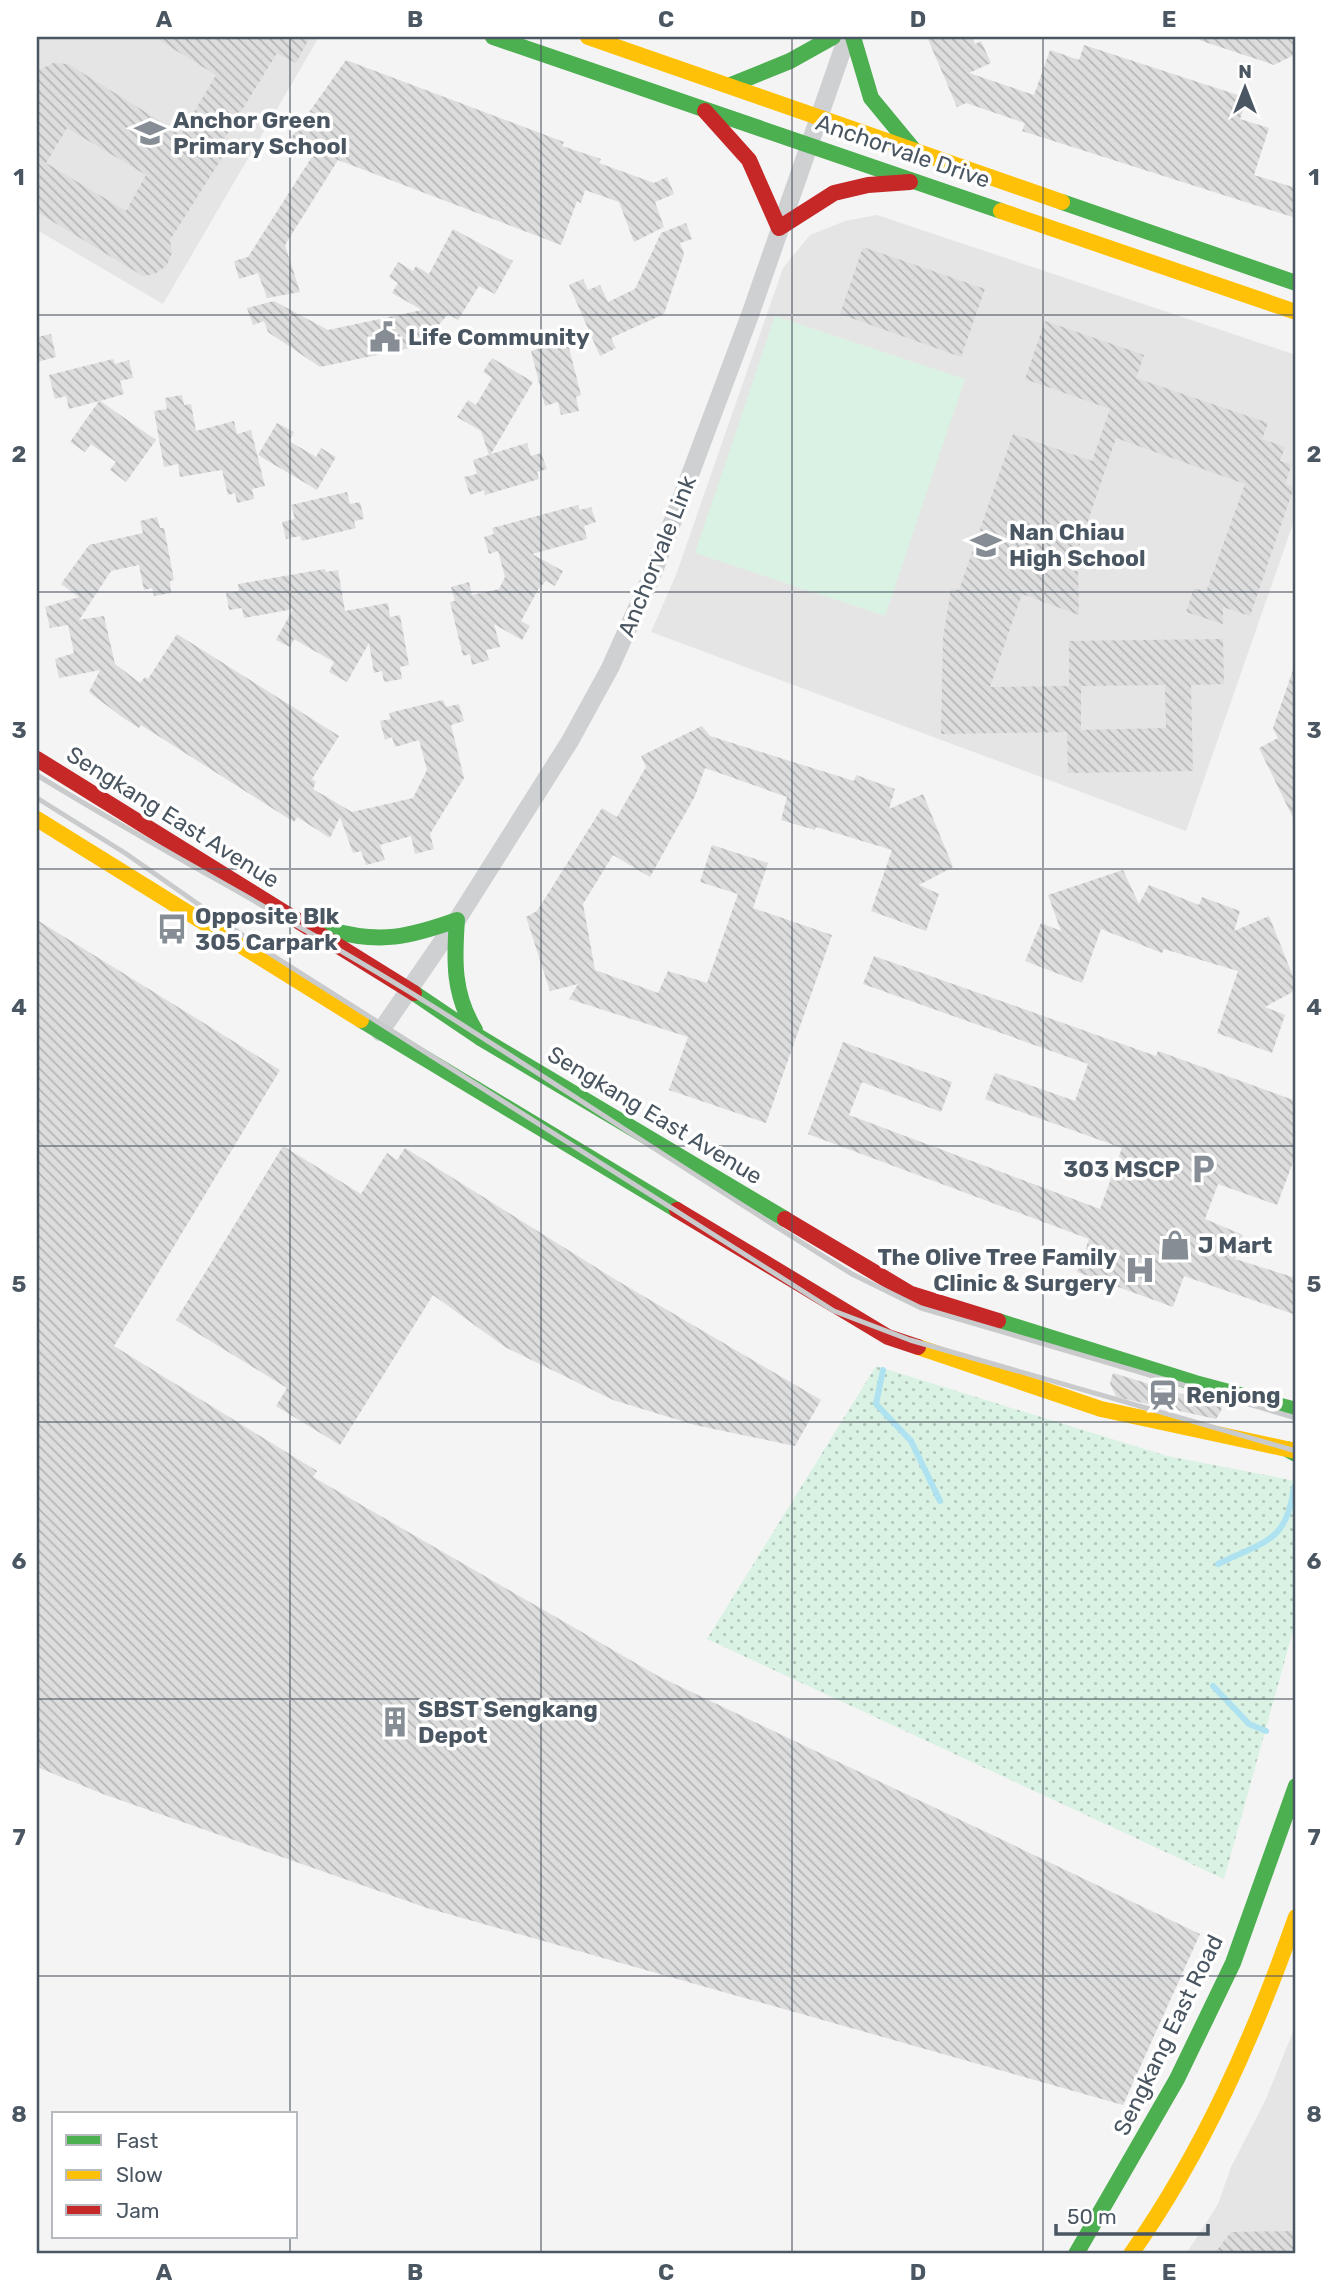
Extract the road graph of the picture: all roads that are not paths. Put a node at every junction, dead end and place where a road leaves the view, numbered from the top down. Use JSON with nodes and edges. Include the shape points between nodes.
{"nodes":[{"id":1,"x":494,"y":37,"type":"edge"},
{"id":2,"x":588,"y":37,"type":"edge"},
{"id":3,"x":833,"y":37,"type":"edge"},
{"id":4,"x":847,"y":37,"type":"edge"},
{"id":5,"x":853,"y":37,"type":"edge"},
{"id":6,"x":731,"y":85,"type":"junction"},
{"id":7,"x":702,"y":107,"type":"junction"},
{"id":8,"x":819,"y":117,"type":"junction"},
{"id":9,"x":810,"y":144,"type":"junction"},
{"id":10,"x":917,"y":153,"type":"junction"},
{"id":11,"x":921,"y":181,"type":"junction"},
{"id":12,"x":779,"y":229,"type":"junction"},
{"id":13,"x":1296,"y":283,"type":"edge"},
{"id":14,"x":1296,"y":312,"type":"edge"},
{"id":15,"x":37,"y":759,"type":"edge"},
{"id":16,"x":37,"y":819,"type":"edge"},
{"id":17,"x":457,"y":920,"type":"junction"},
{"id":18,"x":299,"y":921,"type":"junction"},
{"id":19,"x":409,"y":990,"type":"junction"},
{"id":20,"x":380,"y":1032,"type":"junction"},
{"id":21,"x":479,"y":1037,"type":"junction"},
{"id":22,"x":1296,"y":1410,"type":"edge"},
{"id":23,"x":1293,"y":1451,"type":"edge"},
{"id":24,"x":1296,"y":1786,"type":"edge"},
{"id":25,"x":1296,"y":1917,"type":"edge"},
{"id":26,"x":1136,"y":2251,"type":"edge"},
{"id":27,"x":1076,"y":2254,"type":"edge"}],
"edges":[{"from":1,"to":7,"type":"main road","name":"Anchorvale Drive"},
{"from":2,"to":6,"type":"main road","name":"Anchorvale Drive"},
{"from":3,"to":6,"type":"main road"},
{"from":4,"to":8,"type":"street","name":"Anchorvale Link"},
{"from":5,"to":10,"type":"main road","via":[[871,98]]},
{"from":6,"to":8,"type":"main road","name":"Anchorvale Drive"},
{"from":7,"to":9,"type":"main road","name":"Anchorvale Drive"},
{"from":7,"to":12,"type":"main road","via":[[749,160]]},
{"from":8,"to":9,"type":"street","name":"Anchorvale Link"},
{"from":8,"to":10,"type":"main road","name":"Anchorvale Drive"},
{"from":9,"to":11,"type":"main road","name":"Anchorvale Drive"},
{"from":9,"to":12,"type":"street","name":"Anchorvale Link"},
{"from":10,"to":13,"type":"main road","name":"Anchorvale Drive"},
{"from":11,"to":12,"type":"main road","via":[[834,193]]},
{"from":11,"to":14,"type":"main road","name":"Anchorvale Drive"},
{"from":12,"to":17,"type":"street","name":"Anchorvale Link","via":[[656,568],[610,668],[570,741]]},
{"from":15,"to":18,"type":"main road","name":"Sengkang East Avenue"},
{"from":16,"to":20,"type":"main road"},
{"from":17,"to":18,"type":"main road","via":[[386,942]]},
{"from":17,"to":19,"type":"street","name":"Anchorvale Link"},
{"from":17,"to":21,"type":"main road","via":[[456,996]]},
{"from":18,"to":19,"type":"main road","name":"Sengkang East Avenue"},
{"from":19,"to":20,"type":"street","name":"Anchorvale Link"},
{"from":19,"to":21,"type":"main road","name":"Sengkang East Avenue"},
{"from":20,"to":23,"type":"main road","via":[[888,1337],[1101,1409]]},
{"from":21,"to":22,"type":"main road","name":"Sengkang East Avenue","via":[[911,1294]]},
{"from":24,"to":27,"type":"main road","name":"Sengkang East Road","via":[[1227,1975],[1177,2079]]},
{"from":25,"to":26,"type":"main road","via":[[1276,1975],[1202,2140]]}]}
